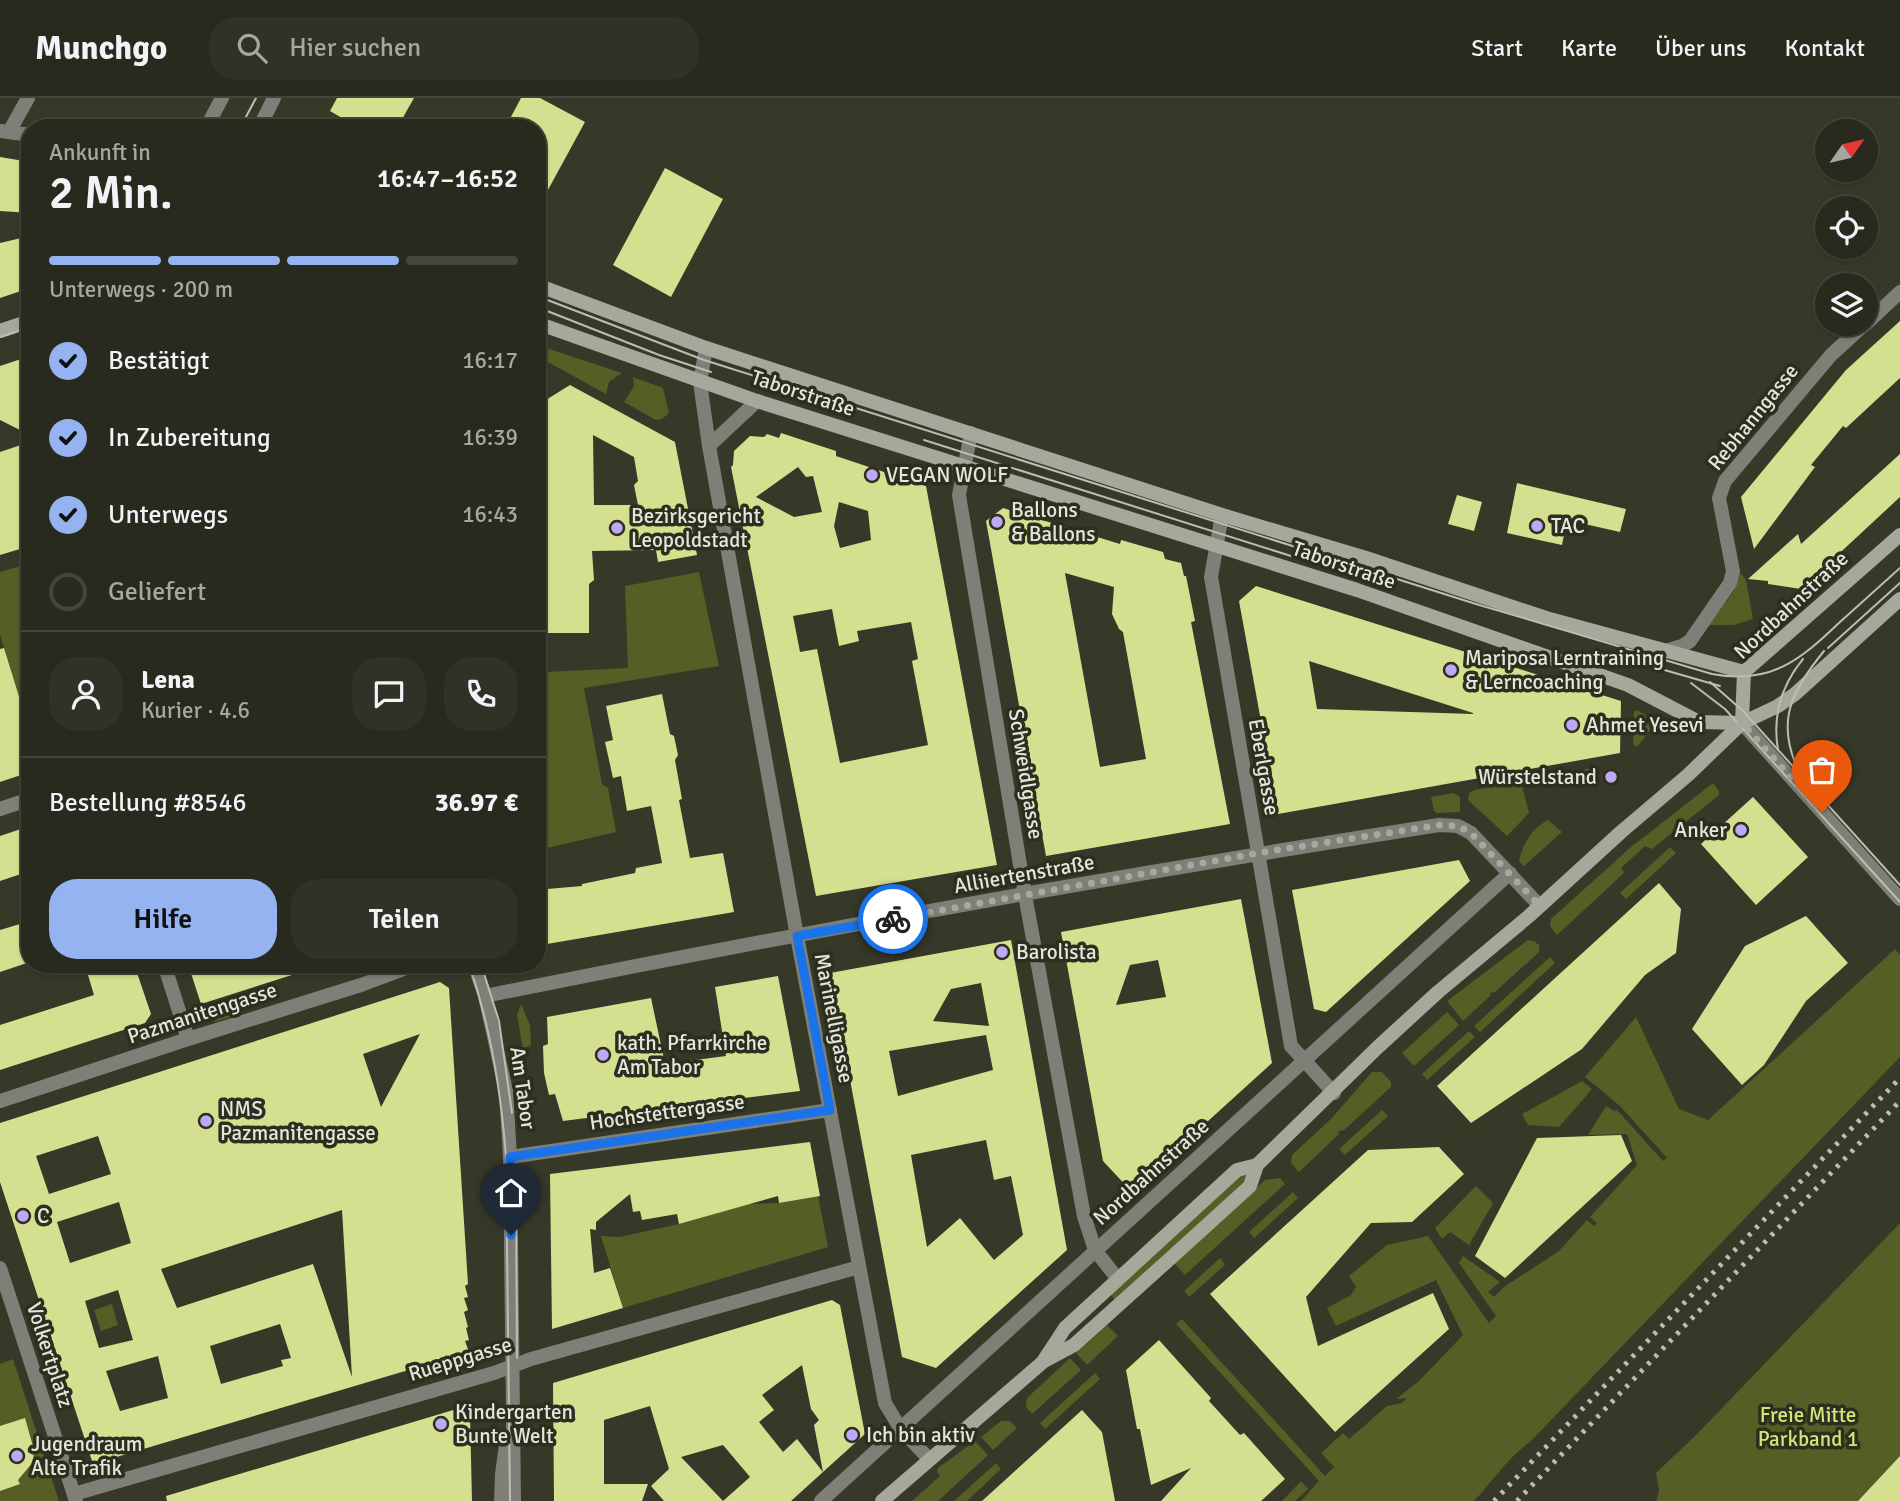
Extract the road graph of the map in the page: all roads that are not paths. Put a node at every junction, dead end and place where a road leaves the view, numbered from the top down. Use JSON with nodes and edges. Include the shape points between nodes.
{"nodes":[{"id":1,"x":28,"y":98,"type":"edge"},
{"id":2,"x":222,"y":98,"type":"edge"},
{"id":3,"x":274,"y":98,"type":"edge"},
{"id":4,"x":211,"y":119,"type":"edge"},
{"id":5,"x":264,"y":119,"type":"edge"},
{"id":6,"x":5,"y":131,"type":"edge"},
{"id":7,"x":546,"y":288,"type":"edge"},
{"id":8,"x":1900,"y":292,"type":"edge"},
{"id":9,"x":1878,"y":312,"type":"edge"},
{"id":10,"x":21,"y":324,"type":"edge"},
{"id":11,"x":546,"y":326,"type":"edge"},
{"id":12,"x":0,"y":331,"type":"edge"},
{"id":13,"x":1851,"y":336,"type":"edge"},
{"id":14,"x":706,"y":348,"type":"junction"},
{"id":15,"x":700,"y":382,"type":"junction"},
{"id":16,"x":757,"y":401,"type":"junction"},
{"id":17,"x":971,"y":433,"type":"junction"},
{"id":18,"x":709,"y":446,"type":"junction"},
{"id":19,"x":963,"y":467,"type":"junction"},
{"id":20,"x":1222,"y":515,"type":"junction"},
{"id":21,"x":1900,"y":535,"type":"edge"},
{"id":22,"x":1216,"y":545,"type":"junction"},
{"id":23,"x":1900,"y":599,"type":"edge"},
{"id":24,"x":1665,"y":651,"type":"junction"},
{"id":25,"x":1744,"y":672,"type":"junction"},
{"id":26,"x":1742,"y":723,"type":"junction"},
{"id":27,"x":21,"y":802,"type":"edge"},
{"id":28,"x":0,"y":809,"type":"edge"},
{"id":29,"x":1258,"y":853,"type":"junction"},
{"id":30,"x":1510,"y":873,"type":"junction"},
{"id":31,"x":1025,"y":895,"type":"junction"},
{"id":32,"x":1900,"y":900,"type":"edge"},
{"id":33,"x":1540,"y":906,"type":"junction"},
{"id":34,"x":797,"y":936,"type":"junction"},
{"id":35,"x":167,"y":973,"type":"edge"},
{"id":36,"x":393,"y":973,"type":"edge"},
{"id":37,"x":477,"y":973,"type":"edge"},
{"id":38,"x":485,"y":996,"type":"junction"},
{"id":39,"x":188,"y":1039,"type":"junction"},
{"id":40,"x":1304,"y":1061,"type":"junction"},
{"id":41,"x":1334,"y":1093,"type":"junction"},
{"id":42,"x":0,"y":1101,"type":"edge"},
{"id":43,"x":830,"y":1110,"type":"junction"},
{"id":44,"x":510,"y":1157,"type":"junction"},
{"id":45,"x":1257,"y":1165,"type":"junction"},
{"id":46,"x":1096,"y":1250,"type":"junction"},
{"id":47,"x":859,"y":1266,"type":"junction"},
{"id":48,"x":0,"y":1268,"type":"edge"},
{"id":49,"x":1117,"y":1278,"type":"junction"},
{"id":50,"x":1044,"y":1361,"type":"junction"},
{"id":51,"x":512,"y":1364,"type":"junction"},
{"id":52,"x":512,"y":1388,"type":"junction"},
{"id":53,"x":900,"y":1428,"type":"junction"},
{"id":54,"x":929,"y":1459,"type":"junction"},
{"id":55,"x":75,"y":1498,"type":"edge"},
{"id":56,"x":501,"y":1501,"type":"edge"},
{"id":57,"x":514,"y":1501,"type":"edge"},
{"id":58,"x":821,"y":1501,"type":"edge"},
{"id":59,"x":882,"y":1501,"type":"edge"}],
"edges":[{"from":1,"to":6,"type":"street"},
{"from":2,"to":4,"type":"street"},
{"from":3,"to":5,"type":"street"},
{"from":7,"to":14,"type":"main road","name":"Taborstraße"},
{"from":8,"to":9,"type":"street","name":"Rebhanngasse"},
{"from":10,"to":12,"type":"main road"},
{"from":11,"to":15,"type":"main road","name":"Taborstraße"},
{"from":13,"to":24,"type":"street","name":"Rebhanngasse","via":[[1830,355],[1725,481],[1719,498],[1732,562],[1730,583],[1690,641]]},
{"from":14,"to":15,"type":"street"},
{"from":14,"to":17,"type":"main road","name":"Taborstraße"},
{"from":15,"to":16,"type":"main road","name":"Taborstraße"},
{"from":15,"to":18,"type":"street","name":"Marinelligasse"},
{"from":16,"to":18,"type":"street"},
{"from":16,"to":19,"type":"main road","name":"Taborstraße"},
{"from":17,"to":19,"type":"street","name":"Schweidlgasse"},
{"from":17,"to":20,"type":"main road","name":"Taborstraße"},
{"from":18,"to":34,"type":"street","name":"Marinelligasse"},
{"from":19,"to":22,"type":"main road","name":"Taborstraße"},
{"from":19,"to":31,"type":"street","name":"Schweidlgasse","via":[[959,495]]},
{"from":20,"to":22,"type":"street","name":"Eberlgasse"},
{"from":20,"to":24,"type":"main road","name":"Taborstraße"},
{"from":21,"to":25,"type":"main road","name":"Nordbahnstraße"},
{"from":22,"to":26,"type":"main road","name":"Taborstraße","via":[[1628,685],[1699,722]]},
{"from":22,"to":29,"type":"street","name":"Eberlgasse","via":[[1211,577]]},
{"from":23,"to":26,"type":"main road","via":[[1795,694]]},
{"from":24,"to":25,"type":"main road","name":"Taborstraße"},
{"from":25,"to":26,"type":"main road","name":"Nordbahnstraße"},
{"from":26,"to":32,"type":"street"},
{"from":26,"to":33,"type":"main road"},
{"from":27,"to":28,"type":"street"},
{"from":29,"to":30,"type":"street","name":"Alliiertenstraße","via":[[1450,825],[1471,833]]},
{"from":29,"to":31,"type":"street","name":"Alliiertenstraße"},
{"from":29,"to":40,"type":"street","name":"Eberlgasse","via":[[1291,1046]]},
{"from":30,"to":33,"type":"street","name":"Alliiertenstraße"},
{"from":30,"to":40,"type":"street","name":"Nordbahnstraße"},
{"from":31,"to":34,"type":"street","name":"Alliiertenstraße"},
{"from":31,"to":46,"type":"street","name":"Schweidlgasse","via":[[1083,1216]]},
{"from":33,"to":41,"type":"main road","via":[[1438,992]]},
{"from":34,"to":38,"type":"street","name":"Alliiertenstraße"},
{"from":34,"to":43,"type":"street","name":"Marinelligasse"},
{"from":35,"to":39,"type":"street"},
{"from":36,"to":39,"type":"street","name":"Pazmanitengasse"},
{"from":37,"to":38,"type":"street","name":"Am Tabor"},
{"from":38,"to":44,"type":"street","name":"Am Tabor","via":[[506,1091]]},
{"from":39,"to":42,"type":"street","name":"Pazmanitengasse"},
{"from":40,"to":41,"type":"street","name":"Eberlgasse"},
{"from":40,"to":46,"type":"street","name":"Nordbahnstraße"},
{"from":41,"to":45,"type":"main road"},
{"from":43,"to":44,"type":"street","name":"Hochstettergasse"},
{"from":43,"to":47,"type":"street","name":"Marinelligasse"},
{"from":44,"to":51,"type":"street","name":"Am Tabor"},
{"from":45,"to":49,"type":"main road","via":[[1237,1170]]},
{"from":45,"to":50,"type":"main road","via":[[1250,1186],[1074,1345]]},
{"from":46,"to":49,"type":"street","name":"Schweidlgasse"},
{"from":46,"to":53,"type":"street","name":"Nordbahnstraße"},
{"from":47,"to":51,"type":"street","name":"Rueppgasse"},
{"from":47,"to":53,"type":"street","name":"Marinelligasse","via":[[885,1403]]},
{"from":48,"to":55,"type":"street","name":"Volkertplatz"},
{"from":49,"to":50,"type":"main road","via":[[1065,1328]]},
{"from":50,"to":54,"type":"main road"},
{"from":51,"to":52,"type":"street","name":"Am Tabor"},
{"from":51,"to":55,"type":"street","name":"Rueppgasse","via":[[495,1373]]},
{"from":52,"to":56,"type":"street","name":"Am Tabor"},
{"from":52,"to":57,"type":"street","name":"Am Tabor"},
{"from":53,"to":54,"type":"street","name":"Marinelligasse"},
{"from":53,"to":58,"type":"street","name":"Nordbahnstraße"},
{"from":54,"to":59,"type":"main road"}]}
